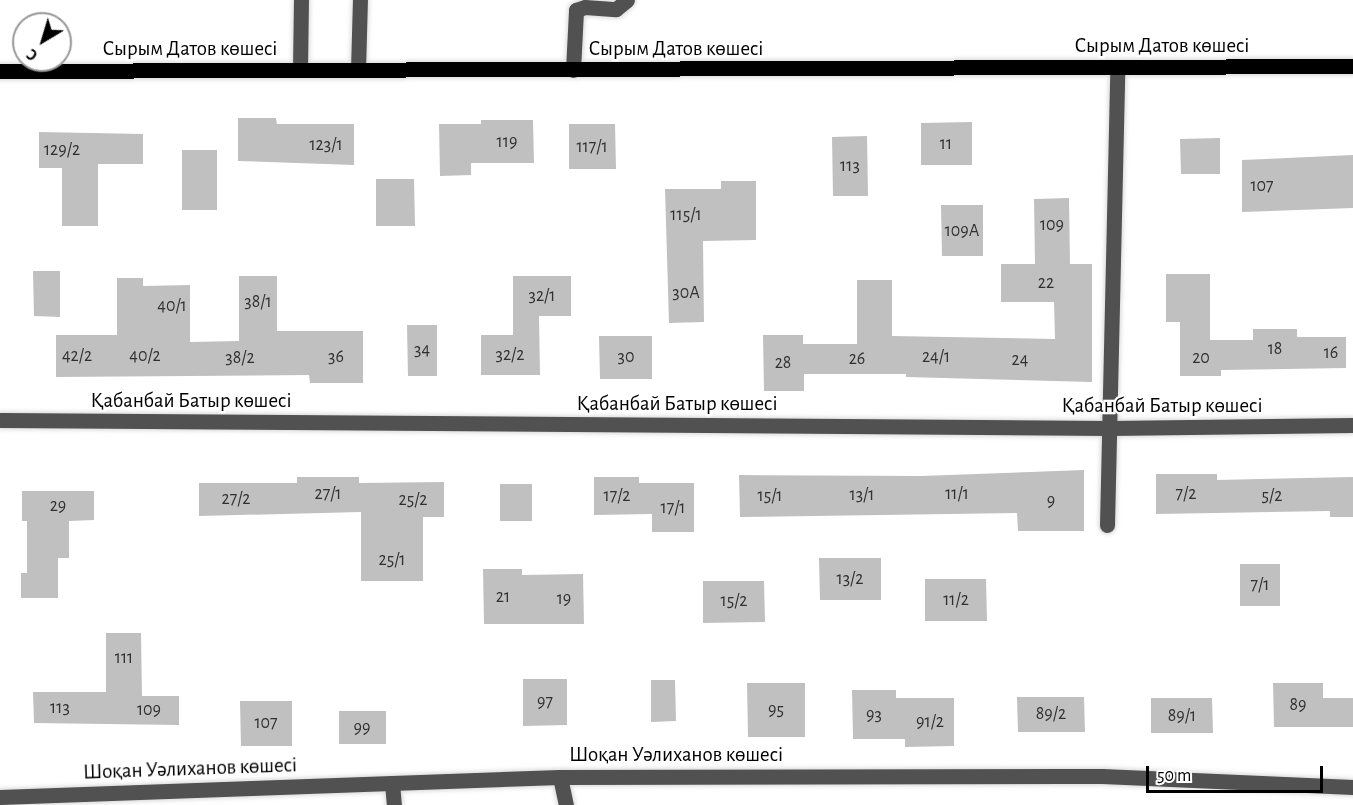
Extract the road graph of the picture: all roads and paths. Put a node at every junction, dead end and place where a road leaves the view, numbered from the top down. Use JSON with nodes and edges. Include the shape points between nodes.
{"nodes":[{"id":1,"x":301,"y":0,"type":"edge"},
{"id":2,"x":360,"y":0,"type":"edge"},
{"id":3,"x":627,"y":0,"type":"edge"},
{"id":4,"x":1353,"y":66,"type":"edge"},
{"id":5,"x":1117,"y":67,"type":"junction"},
{"id":6,"x":300,"y":70,"type":"junction"},
{"id":7,"x":358,"y":70,"type":"junction"},
{"id":8,"x":573,"y":70,"type":"junction"},
{"id":9,"x":0,"y":71,"type":"edge"},
{"id":10,"x":0,"y":420,"type":"edge"},
{"id":11,"x":1353,"y":425,"type":"edge"},
{"id":12,"x":1109,"y":428,"type":"junction"},
{"id":13,"x":1107,"y":525,"type":"dead end"},
{"id":14,"x":560,"y":777,"type":"junction"},
{"id":15,"x":392,"y":783,"type":"junction"},
{"id":16,"x":1353,"y":787,"type":"edge"},
{"id":17,"x":0,"y":797,"type":"edge"},
{"id":18,"x":394,"y":805,"type":"edge"},
{"id":19,"x":566,"y":805,"type":"edge"}],
"edges":[{"from":1,"to":6,"type":"street"},
{"from":2,"to":7,"type":"street"},
{"from":3,"to":8,"type":"street","via":[[616,9],[576,10]]},
{"from":4,"to":5,"type":"main road","name":"Сырым Датов көшесі"},
{"from":5,"to":8,"type":"main road","name":"Сырым Датов көшесі"},
{"from":5,"to":12,"type":"street"},
{"from":6,"to":7,"type":"main road","name":"Сырым Датов көшесі"},
{"from":6,"to":9,"type":"main road","name":"Сырым Датов көшесі"},
{"from":7,"to":8,"type":"main road","name":"Сырым Датов көшесі"},
{"from":10,"to":12,"type":"street","name":"Қабанбай Батыр көшесі"},
{"from":11,"to":12,"type":"street","name":"Қабанбай Батыр көшесі"},
{"from":12,"to":13,"type":"street"},
{"from":14,"to":15,"type":"street","name":"Шоқан Уәлиханов көшесі"},
{"from":14,"to":16,"type":"street","name":"Шоқан Уәлиханов көшесі","via":[[1102,776]]},
{"from":14,"to":19,"type":"street"},
{"from":15,"to":17,"type":"street","name":"Шоқан Уәлиханов көшесі"},
{"from":15,"to":18,"type":"street"}]}
